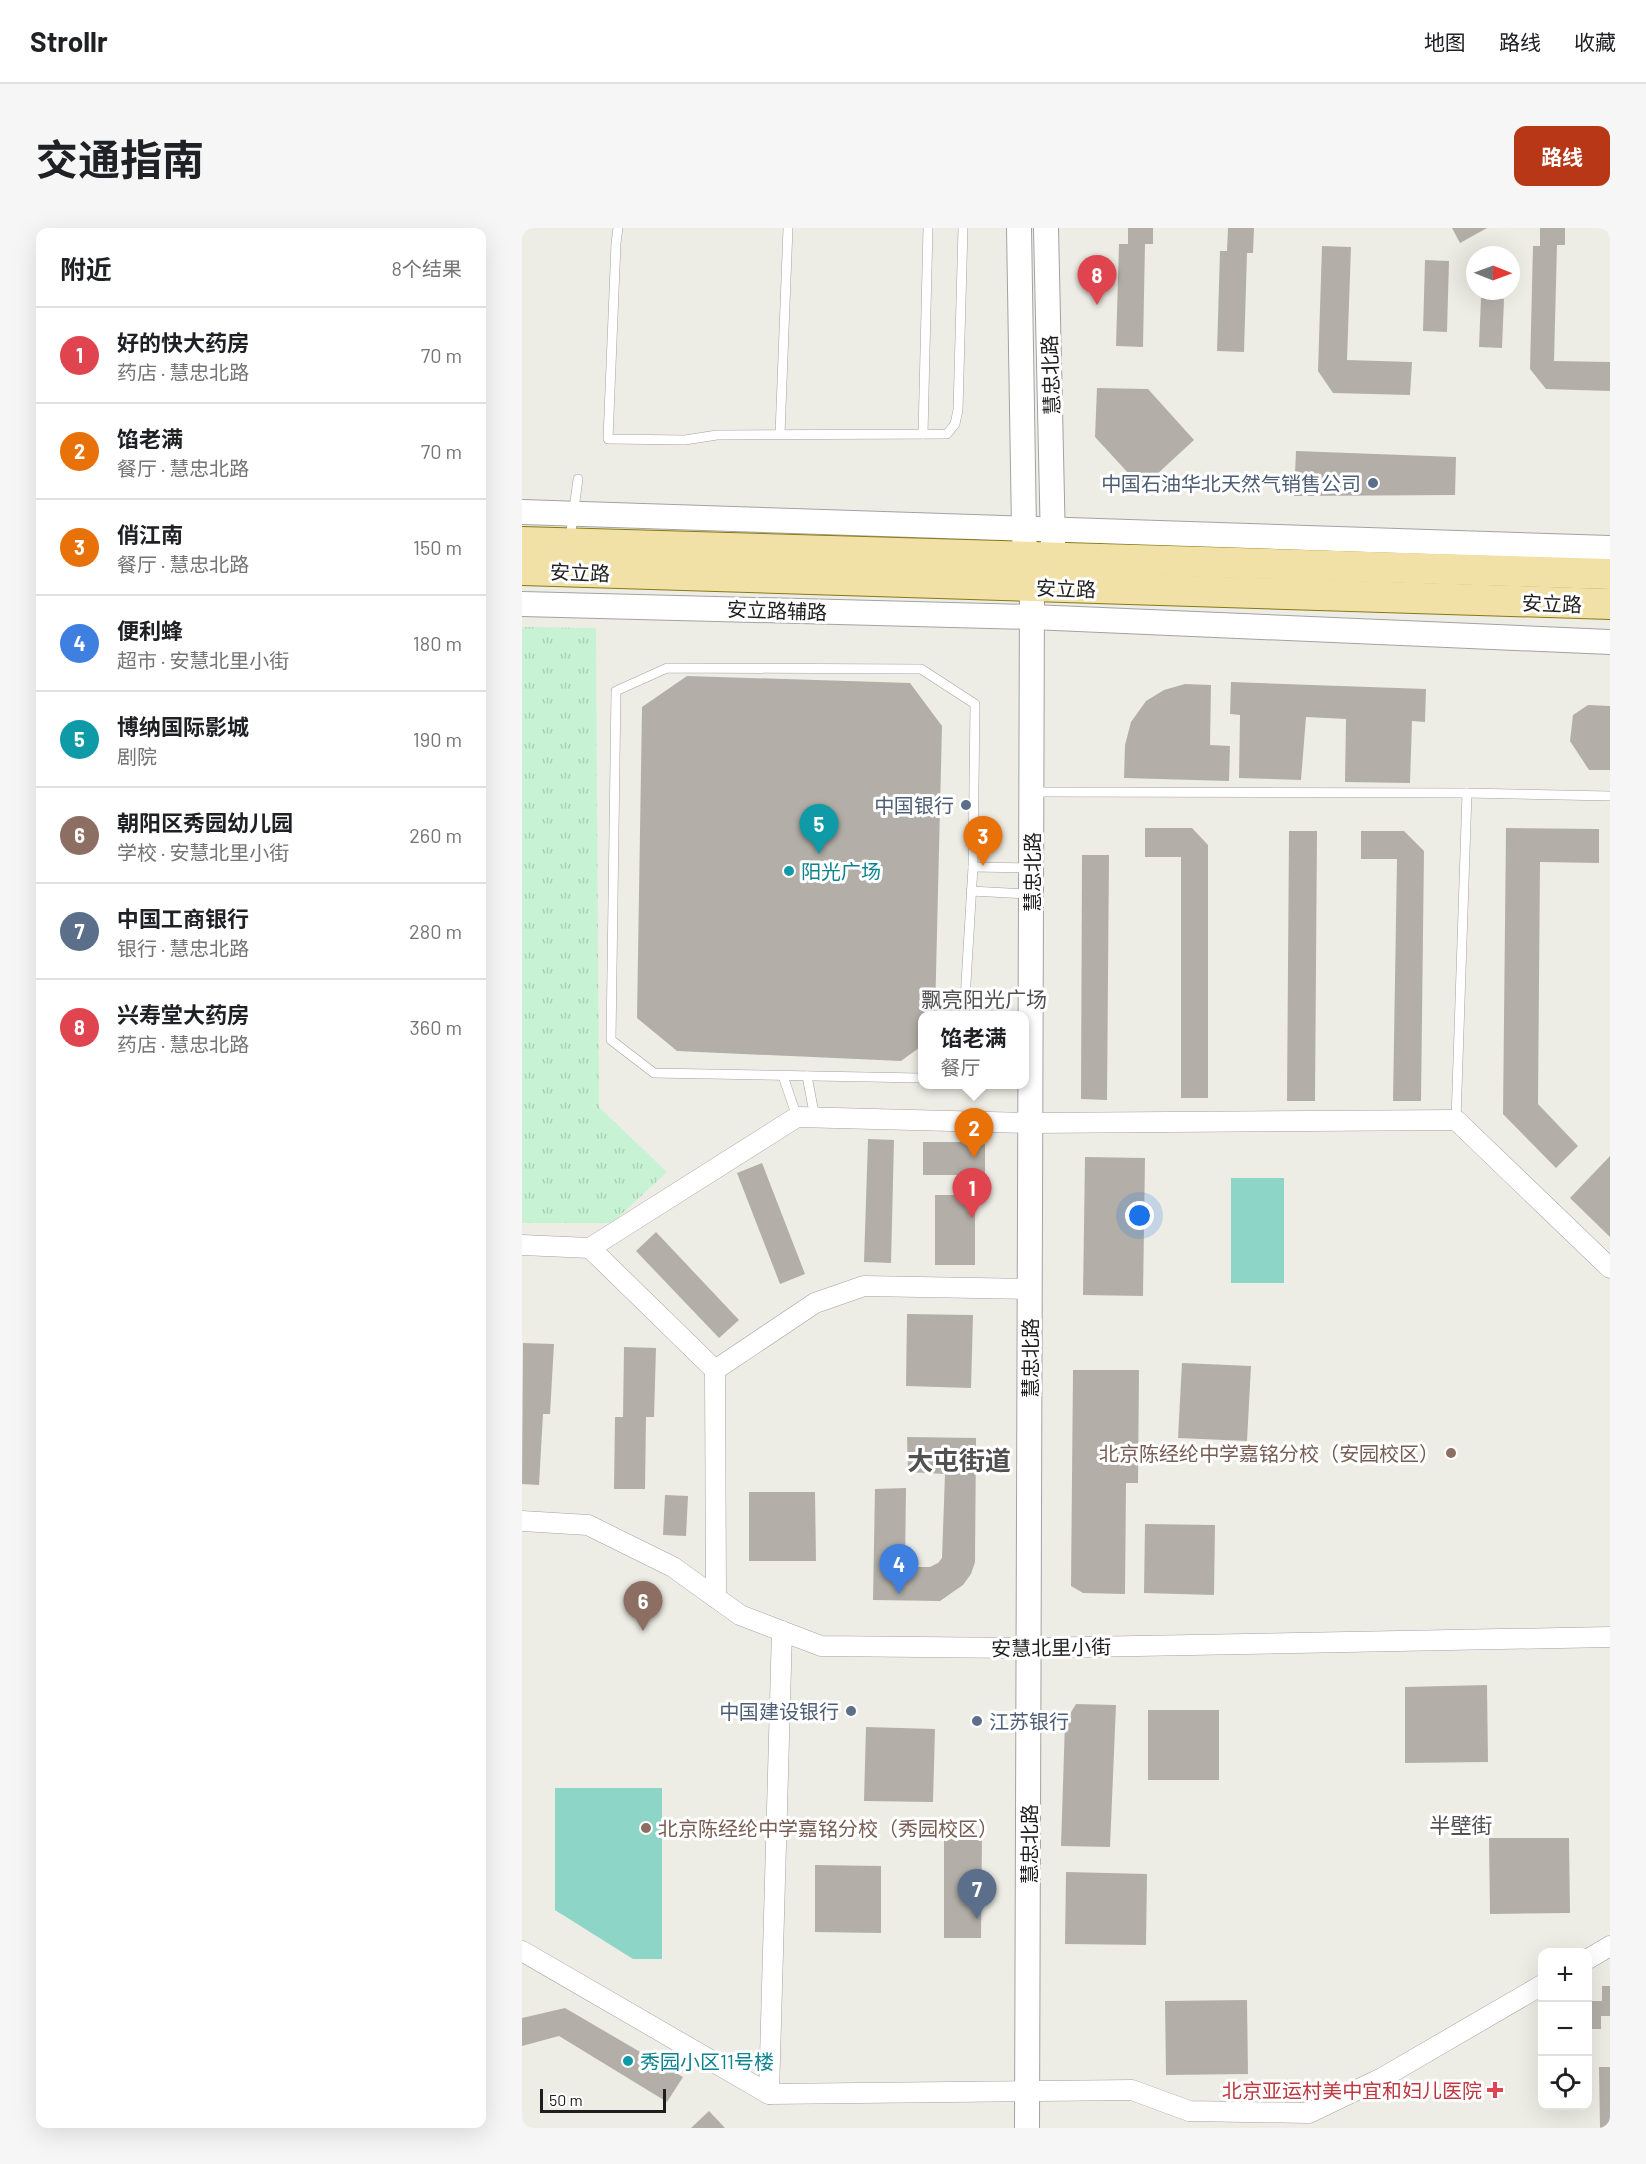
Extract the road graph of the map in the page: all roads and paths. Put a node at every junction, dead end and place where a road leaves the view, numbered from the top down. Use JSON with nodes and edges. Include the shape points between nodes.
{"nodes":[{"id":1,"x":618,"y":228,"type":"edge"},
{"id":2,"x":788,"y":228,"type":"edge"},
{"id":3,"x":928,"y":228,"type":"edge"},
{"id":4,"x":963,"y":228,"type":"edge"},
{"id":5,"x":1019,"y":228,"type":"edge"},
{"id":6,"x":1046,"y":228,"type":"edge"},
{"id":7,"x":780,"y":434,"type":"junction"},
{"id":8,"x":923,"y":434,"type":"junction"},
{"id":9,"x":578,"y":479,"type":"dead end"},
{"id":10,"x":522,"y":512,"type":"edge"},
{"id":11,"x":573,"y":513,"type":"junction"},
{"id":12,"x":522,"y":542,"type":"edge"},
{"id":13,"x":569,"y":543,"type":"junction"},
{"id":14,"x":1039,"y":543,"type":"junction"},
{"id":15,"x":1610,"y":548,"type":"edge"},
{"id":16,"x":522,"y":570,"type":"edge"},
{"id":17,"x":1610,"y":574,"type":"edge"},
{"id":18,"x":1032,"y":587,"type":"junction"},
{"id":19,"x":522,"y":604,"type":"edge"},
{"id":20,"x":1610,"y":604,"type":"edge"},
{"id":21,"x":1032,"y":617,"type":"junction"},
{"id":22,"x":1610,"y":642,"type":"edge"},
{"id":23,"x":1032,"y":792,"type":"junction"},
{"id":24,"x":1467,"y":793,"type":"junction"},
{"id":25,"x":1610,"y":796,"type":"edge"},
{"id":26,"x":973,"y":867,"type":"junction"},
{"id":27,"x":1032,"y":868,"type":"junction"},
{"id":28,"x":971,"y":891,"type":"junction"},
{"id":29,"x":1032,"y":894,"type":"junction"},
{"id":30,"x":964,"y":1011,"type":"edge"},
{"id":31,"x":783,"y":1076,"type":"junction"},
{"id":32,"x":807,"y":1076,"type":"junction"},
{"id":33,"x":918,"y":1078,"type":"edge"},
{"id":34,"x":806,"y":1117,"type":"junction"},
{"id":35,"x":1456,"y":1119,"type":"junction"},
{"id":36,"x":1031,"y":1123,"type":"junction"},
{"id":37,"x":522,"y":1245,"type":"edge"},
{"id":38,"x":590,"y":1248,"type":"junction"},
{"id":39,"x":1610,"y":1268,"type":"edge"},
{"id":40,"x":1030,"y":1289,"type":"junction"},
{"id":41,"x":715,"y":1370,"type":"junction"},
{"id":42,"x":522,"y":1521,"type":"edge"},
{"id":43,"x":716,"y":1598,"type":"junction"},
{"id":44,"x":782,"y":1631,"type":"junction"},
{"id":45,"x":1610,"y":1637,"type":"edge"},
{"id":46,"x":1030,"y":1648,"type":"junction"},
{"id":47,"x":1610,"y":1946,"type":"edge"},
{"id":48,"x":522,"y":1951,"type":"edge"},
{"id":49,"x":1592,"y":1956,"type":"edge"},
{"id":50,"x":1538,"y":1987,"type":"edge"},
{"id":51,"x":1027,"y":2092,"type":"junction"},
{"id":52,"x":769,"y":2094,"type":"junction"},
{"id":53,"x":1027,"y":2128,"type":"edge"}],
"edges":[{"from":1,"to":7,"type":"lane","via":[[609,439],[685,440]]},
{"from":2,"to":7,"type":"lane"},
{"from":3,"to":8,"type":"lane"},
{"from":4,"to":8,"type":"lane","via":[[958,410],[955,424],[947,434]]},
{"from":5,"to":14,"type":"street","name":"慧忠北路"},
{"from":6,"to":14,"type":"street","name":"慧忠北路"},
{"from":7,"to":8,"type":"lane"},
{"from":9,"to":11,"type":"lane"},
{"from":10,"to":11,"type":"street"},
{"from":11,"to":13,"type":"lane"},
{"from":11,"to":14,"type":"street"},
{"from":12,"to":13,"type":"main road","name":"安立路"},
{"from":13,"to":14,"type":"main road","name":"安立路"},
{"from":14,"to":15,"type":"street","name":"安立路"},
{"from":14,"to":17,"type":"main road","name":"安立路"},
{"from":14,"to":18,"type":"street"},
{"from":16,"to":18,"type":"main road","name":"安立路"},
{"from":18,"to":20,"type":"main road","name":"安立路"},
{"from":18,"to":21,"type":"street","name":"慧忠北路"},
{"from":19,"to":21,"type":"street","name":"安立路辅路"},
{"from":21,"to":22,"type":"street","name":"安立路"},
{"from":21,"to":23,"type":"street","name":"慧忠北路"},
{"from":23,"to":24,"type":"lane"},
{"from":23,"to":27,"type":"street","name":"慧忠北路"},
{"from":24,"to":25,"type":"lane"},
{"from":24,"to":35,"type":"lane"},
{"from":26,"to":27,"type":"lane"},
{"from":26,"to":28,"type":"lane"},
{"from":26,"to":31,"type":"lane","via":[[975,704],[921,669],[667,668],[616,691],[611,1040],[654,1073]]},
{"from":27,"to":29,"type":"street","name":"慧忠北路"},
{"from":28,"to":29,"type":"lane"},
{"from":28,"to":30,"type":"lane"},
{"from":29,"to":36,"type":"street","name":"慧忠北路"},
{"from":31,"to":32,"type":"lane"},
{"from":31,"to":34,"type":"lane"},
{"from":32,"to":33,"type":"lane"},
{"from":32,"to":34,"type":"lane"},
{"from":34,"to":36,"type":"street"},
{"from":34,"to":38,"type":"street"},
{"from":35,"to":36,"type":"street"},
{"from":35,"to":39,"type":"street"},
{"from":36,"to":40,"type":"street","name":"慧忠北路"},
{"from":37,"to":38,"type":"street"},
{"from":38,"to":41,"type":"street"},
{"from":40,"to":41,"type":"street","via":[[864,1286],[815,1303]]},
{"from":40,"to":46,"type":"street","name":"慧忠北路"},
{"from":41,"to":43,"type":"street"},
{"from":42,"to":43,"type":"street","name":"安慧北里小街","via":[[588,1525],[673,1568]]},
{"from":43,"to":44,"type":"street","name":"安慧北里小街","via":[[740,1615]]},
{"from":44,"to":46,"type":"street","name":"安慧北里小街","via":[[821,1646]]},
{"from":44,"to":52,"type":"street"},
{"from":45,"to":46,"type":"street","name":"安慧北里小街"},
{"from":46,"to":51,"type":"street","name":"慧忠北路"},
{"from":47,"to":49,"type":"street"},
{"from":48,"to":52,"type":"street"},
{"from":50,"to":51,"type":"street","via":[[1382,2078],[1309,2113],[1189,2111],[1132,2091]]},
{"from":51,"to":52,"type":"street"},
{"from":51,"to":53,"type":"street","name":"慧忠北路"}]}
